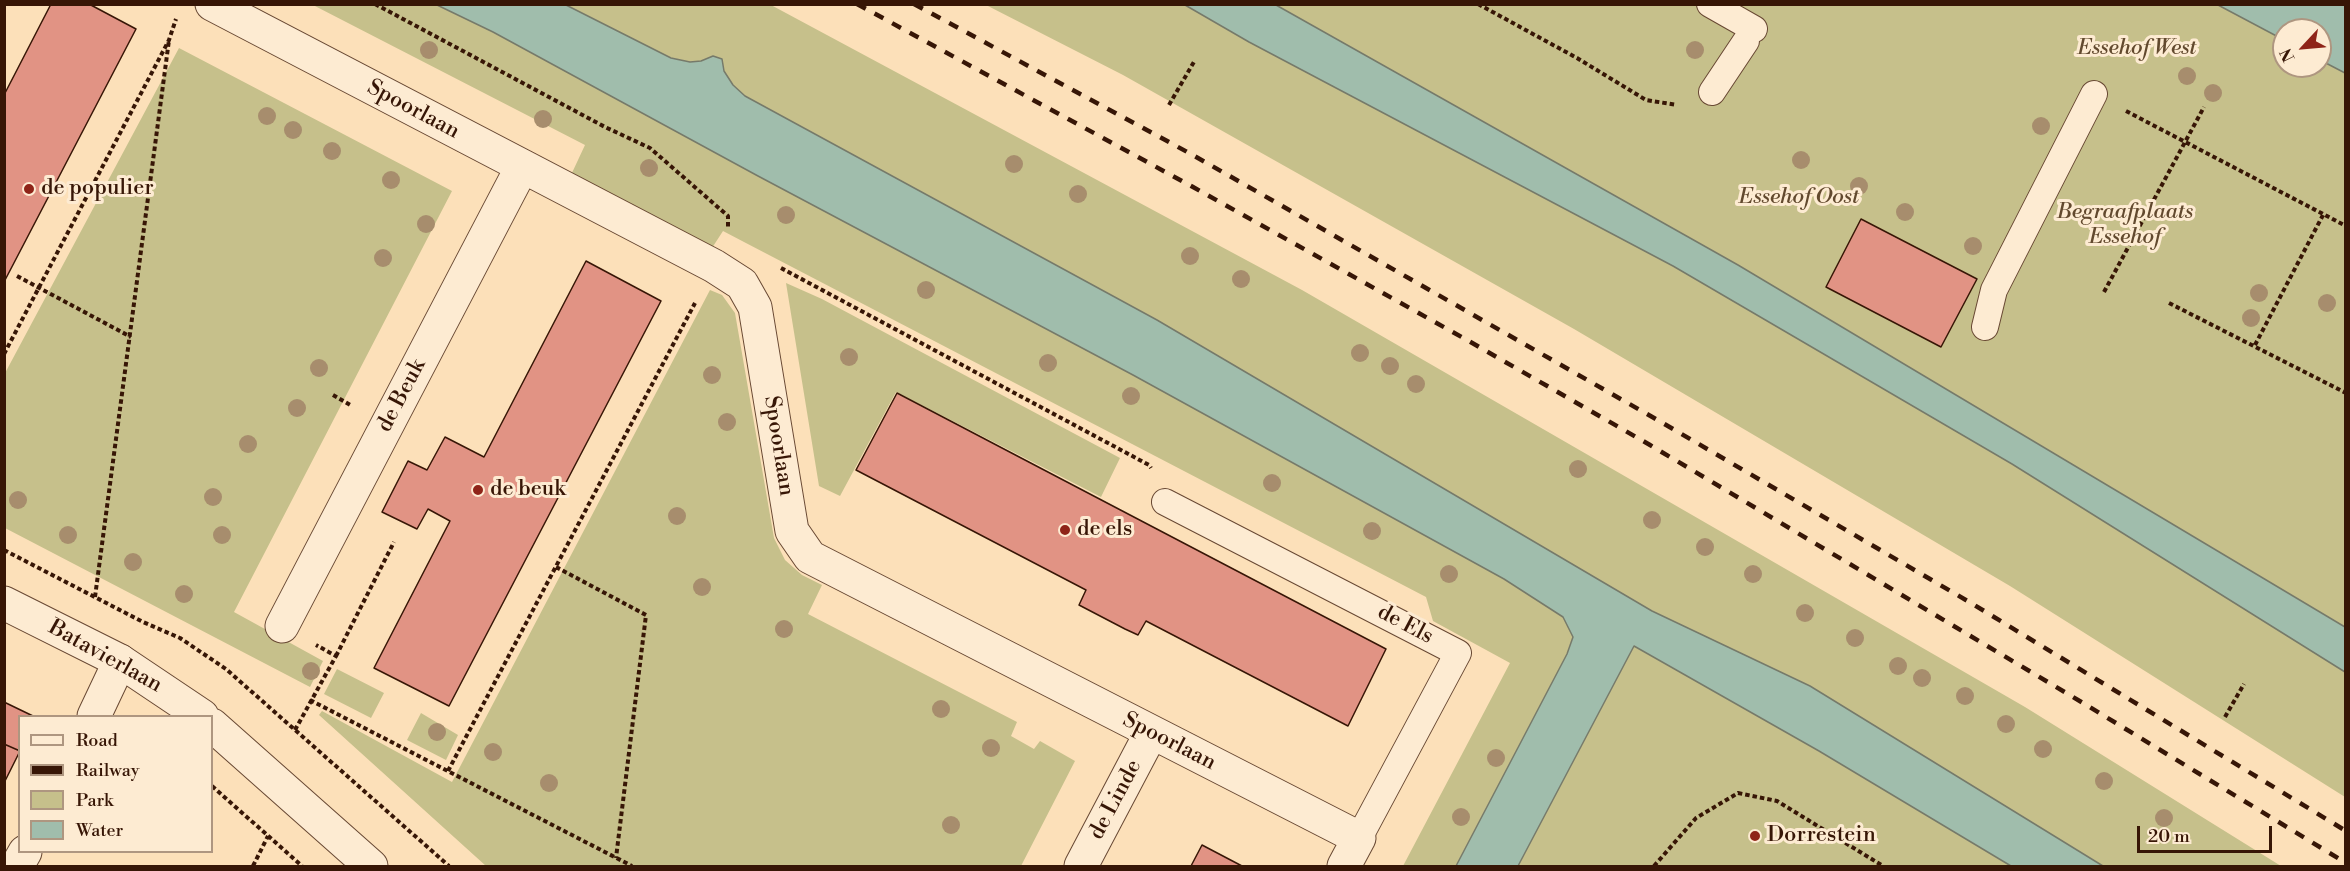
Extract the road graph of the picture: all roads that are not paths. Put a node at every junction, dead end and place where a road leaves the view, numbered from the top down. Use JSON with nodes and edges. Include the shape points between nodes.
{"nodes":[{"id":1,"x":212,"y":4,"type":"edge"},
{"id":2,"x":1710,"y":4,"type":"edge"},
{"id":3,"x":1712,"y":92,"type":"road end"},
{"id":4,"x":2094,"y":94,"type":"dead end"},
{"id":5,"x":522,"y":167,"type":"junction"},
{"id":6,"x":1985,"y":327,"type":"dead end"},
{"id":7,"x":1165,"y":502,"type":"road end"},
{"id":8,"x":4,"y":603,"type":"edge"},
{"id":9,"x":282,"y":626,"type":"road end"},
{"id":10,"x":120,"y":661,"type":"junction"},
{"id":11,"x":95,"y":715,"type":"edge"},
{"id":12,"x":199,"y":715,"type":"edge"},
{"id":13,"x":213,"y":726,"type":"edge"},
{"id":14,"x":1151,"y":733,"type":"junction"},
{"id":15,"x":1352,"y":852,"type":"edge"},
{"id":16,"x":24,"y":853,"type":"edge"},
{"id":17,"x":17,"y":867,"type":"edge"},
{"id":18,"x":371,"y":867,"type":"edge"},
{"id":19,"x":1081,"y":867,"type":"edge"}],
"edges":[{"from":1,"to":5,"type":"street","name":"Spoorlaan"},
{"from":2,"to":3,"type":"lane","via":[[1750,35]]},
{"from":4,"to":6,"type":"lane","via":[[1994,290]]},
{"from":5,"to":9,"type":"street","name":"de Beuk"},
{"from":5,"to":14,"type":"street","name":"Spoorlaan","via":[[742,284],[755,307],[792,531],[810,557]]},
{"from":7,"to":15,"type":"lane","name":"de Els","via":[[1458,653]]},
{"from":8,"to":10,"type":"street","name":"Batavierlaan"},
{"from":10,"to":11,"type":"street"},
{"from":10,"to":12,"type":"street","name":"Batavierlaan"},
{"from":13,"to":18,"type":"street"},
{"from":14,"to":15,"type":"street","name":"Spoorlaan"},
{"from":14,"to":19,"type":"street","name":"de Linde"},
{"from":16,"to":17,"type":"street"}]}
